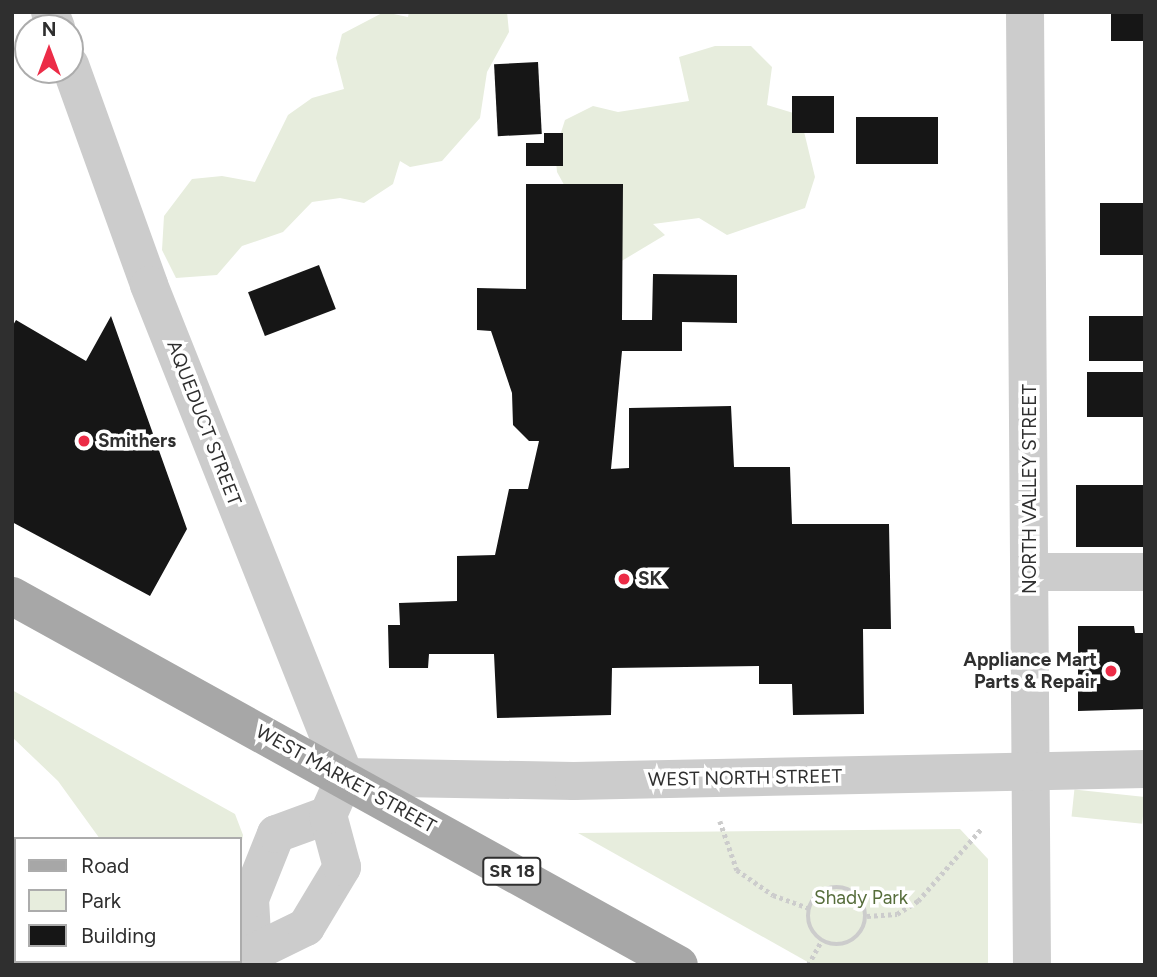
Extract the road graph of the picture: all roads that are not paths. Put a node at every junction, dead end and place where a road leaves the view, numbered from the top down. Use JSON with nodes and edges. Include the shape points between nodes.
{"nodes":[{"id":1,"x":1025,"y":12,"type":"edge"},
{"id":2,"x":77,"y":84,"type":"edge"},
{"id":3,"x":1030,"y":572,"type":"junction"},
{"id":4,"x":1145,"y":572,"type":"edge"},
{"id":5,"x":12,"y":596,"type":"edge"},
{"id":6,"x":1145,"y":769,"type":"edge"},
{"id":7,"x":1029,"y":772,"type":"junction"},
{"id":8,"x":345,"y":777,"type":"junction"},
{"id":9,"x":328,"y":815,"type":"junction"},
{"id":10,"x":248,"y":959,"type":"edge"},
{"id":11,"x":679,"y":965,"type":"edge"},
{"id":12,"x":1032,"y":965,"type":"edge"}],
"edges":[{"from":1,"to":3,"type":"street","name":"NORTH VALLEY STREET"},
{"from":2,"to":8,"type":"street","name":"AQUEDUCT STREET","via":[[149,285]]},
{"from":3,"to":4,"type":"street"},
{"from":3,"to":7,"type":"street","name":"NORTH VALLEY STREET"},
{"from":5,"to":8,"type":"main road","name":"WEST MARKET STREET","number":"SR 18"},
{"from":6,"to":7,"type":"street","name":"WEST NORTH STREET"},
{"from":7,"to":8,"type":"street","name":"WEST NORTH STREET","via":[[574,781]]},
{"from":7,"to":12,"type":"street","name":"NORTH VALLEY STREET"},
{"from":8,"to":9,"type":"street"},
{"from":8,"to":11,"type":"main road","name":"WEST MARKET STREET","number":"SR 18"},
{"from":9,"to":10,"type":"street","via":[[276,834],[250,899]]},
{"from":9,"to":10,"type":"street","via":[[342,867],[306,927]]}]}
